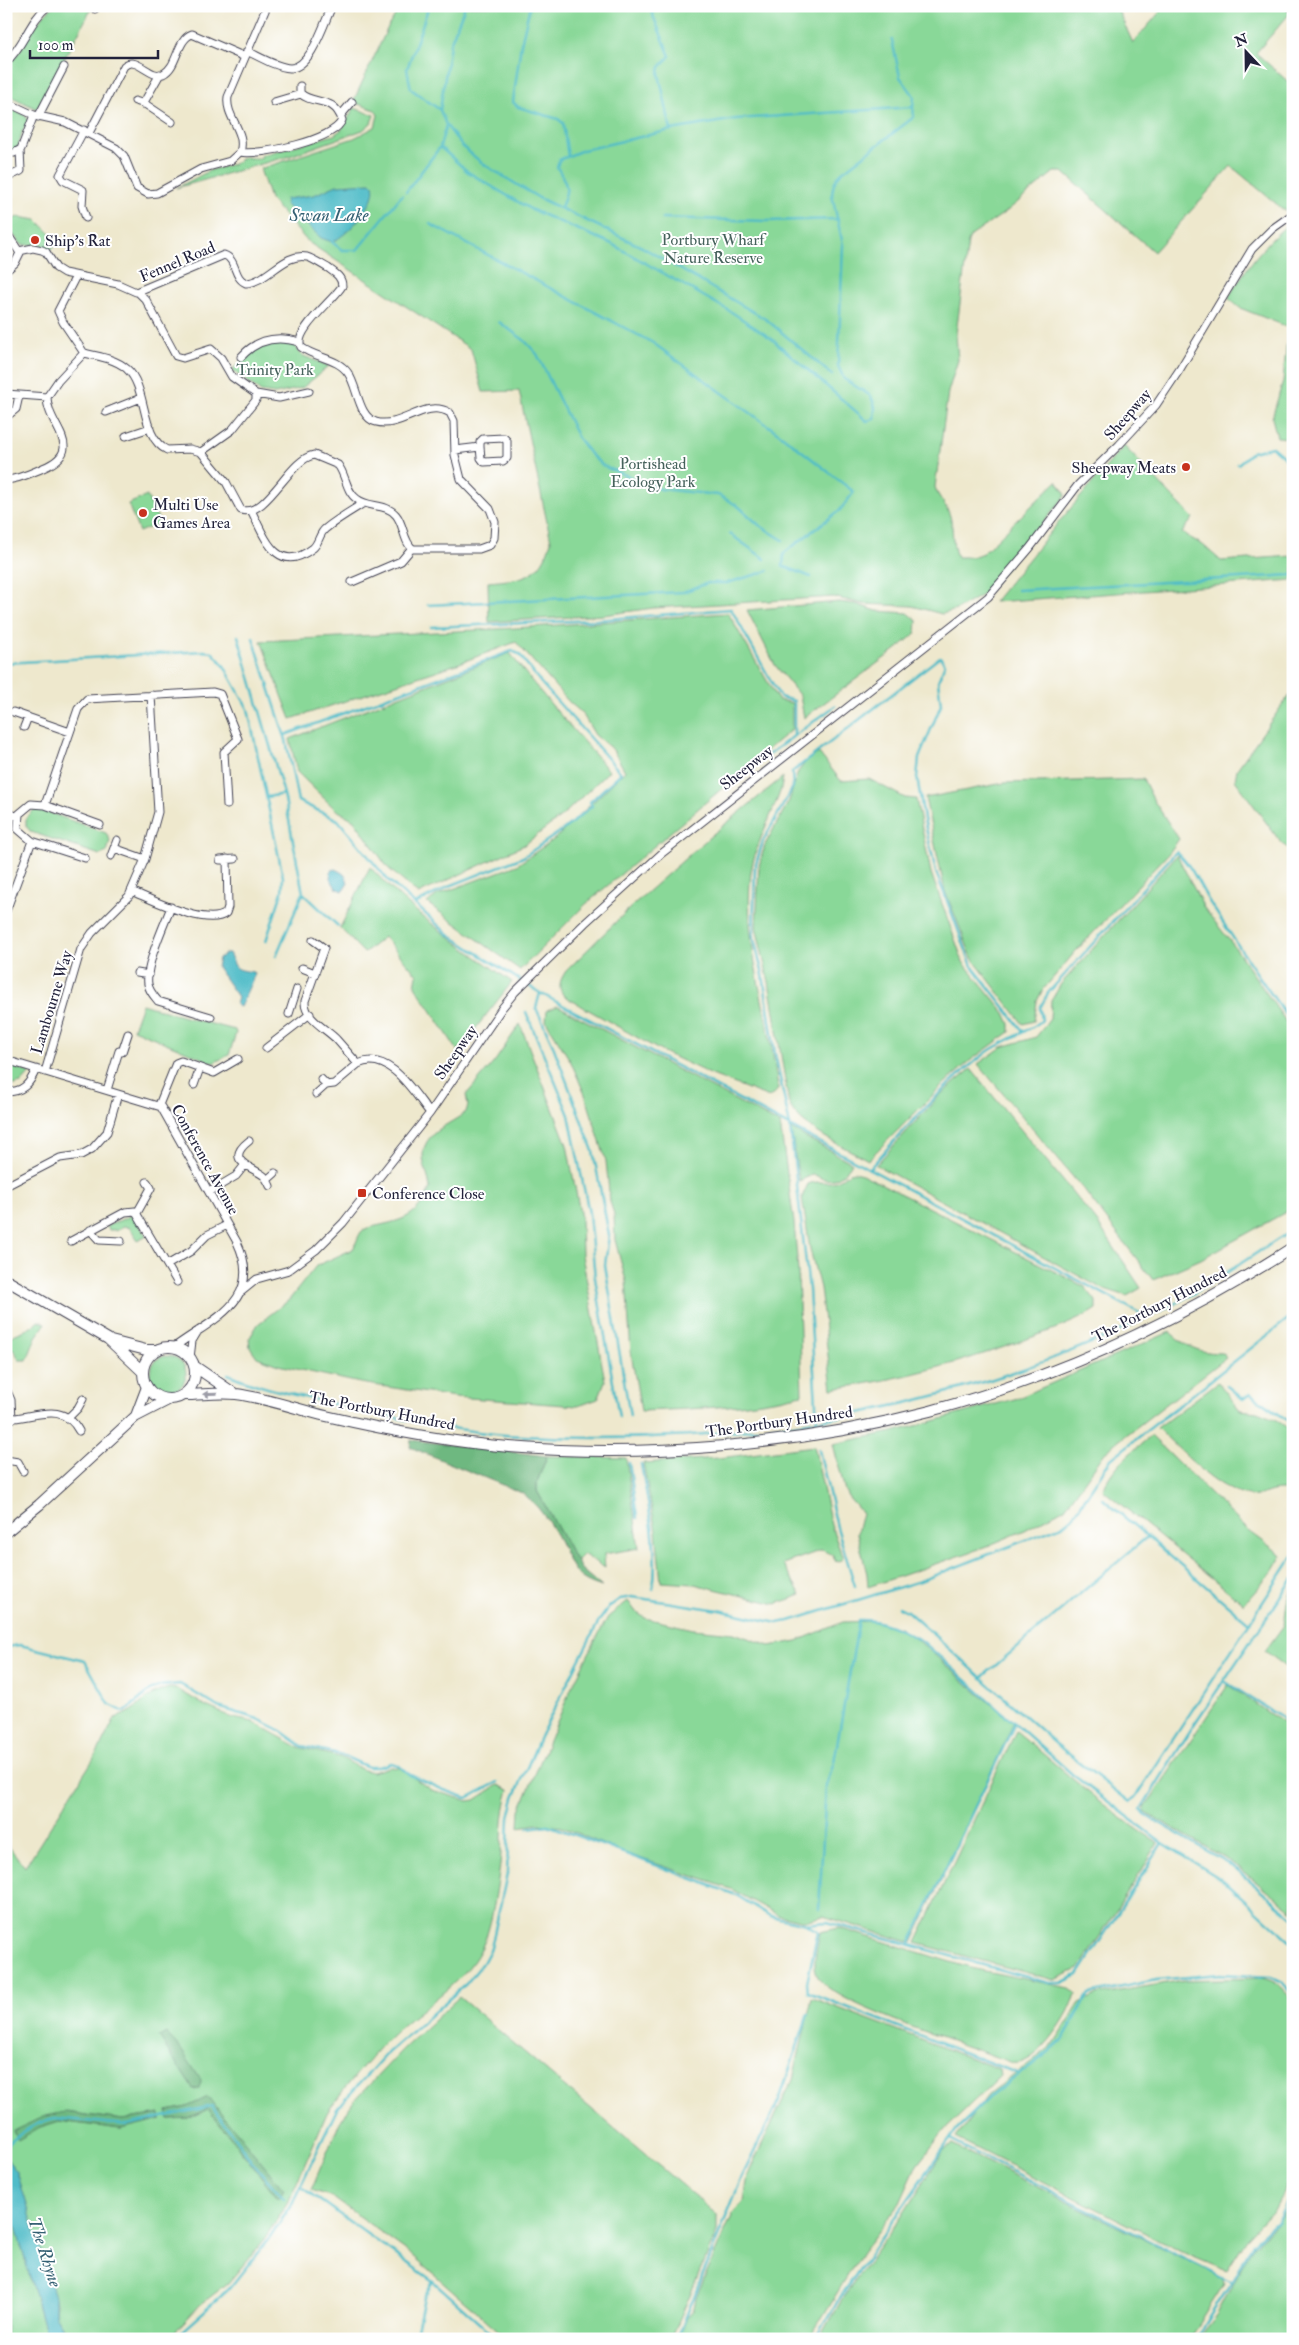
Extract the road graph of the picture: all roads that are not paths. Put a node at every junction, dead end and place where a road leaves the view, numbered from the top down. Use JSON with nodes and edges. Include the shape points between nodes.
{"nodes":[{"id":1,"x":48,"y":6,"type":"edge"},
{"id":2,"x":267,"y":6,"type":"edge"},
{"id":3,"x":332,"y":6,"type":"edge"},
{"id":4,"x":1289,"y":6,"type":"edge"},
{"id":5,"x":1293,"y":10,"type":"edge"},
{"id":6,"x":246,"y":54,"type":"junction"},
{"id":7,"x":6,"y":62,"type":"edge"},
{"id":8,"x":64,"y":67,"type":"dead end"},
{"id":9,"x":160,"y":74,"type":"junction"},
{"id":10,"x":300,"y":86,"type":"dead end"},
{"id":11,"x":301,"y":94,"type":"junction"},
{"id":12,"x":135,"y":101,"type":"dead end"},
{"id":13,"x":6,"y":102,"type":"edge"},
{"id":14,"x":274,"y":102,"type":"dead end"},
{"id":15,"x":352,"y":102,"type":"dead end"},
{"id":16,"x":143,"y":104,"type":"junction"},
{"id":17,"x":341,"y":115,"type":"junction"},
{"id":18,"x":36,"y":116,"type":"junction"},
{"id":19,"x":172,"y":122,"type":"dead end"},
{"id":20,"x":86,"y":132,"type":"junction"},
{"id":21,"x":240,"y":152,"type":"junction"},
{"id":22,"x":21,"y":171,"type":"junction"},
{"id":23,"x":6,"y":178,"type":"edge"},
{"id":24,"x":25,"y":180,"type":"dead end"},
{"id":25,"x":1293,"y":214,"type":"edge"},
{"id":26,"x":86,"y":218,"type":"dead end"},
{"id":27,"x":6,"y":232,"type":"edge"},
{"id":28,"x":20,"y":251,"type":"junction"},
{"id":29,"x":6,"y":271,"type":"edge"},
{"id":30,"x":76,"y":276,"type":"junction"},
{"id":31,"x":139,"y":293,"type":"junction"},
{"id":32,"x":299,"y":342,"type":"junction"},
{"id":33,"x":84,"y":352,"type":"junction"},
{"id":34,"x":242,"y":357,"type":"dead end"},
{"id":35,"x":309,"y":391,"type":"dead end"},
{"id":36,"x":6,"y":394,"type":"edge"},
{"id":37,"x":256,"y":394,"type":"junction"},
{"id":38,"x":19,"y":396,"type":"junction"},
{"id":39,"x":47,"y":397,"type":"junction"},
{"id":40,"x":141,"y":398,"type":"junction"},
{"id":41,"x":106,"y":412,"type":"dead end"},
{"id":42,"x":6,"y":418,"type":"edge"},
{"id":43,"x":150,"y":428,"type":"junction"},
{"id":44,"x":126,"y":436,"type":"dead end"},
{"id":45,"x":480,"y":447,"type":"junction"},
{"id":46,"x":455,"y":450,"type":"junction"},
{"id":47,"x":201,"y":452,"type":"junction"},
{"id":48,"x":6,"y":480,"type":"edge"},
{"id":49,"x":364,"y":502,"type":"junction"},
{"id":50,"x":251,"y":510,"type":"junction"},
{"id":51,"x":412,"y":548,"type":"junction"},
{"id":52,"x":352,"y":582,"type":"dead end"},
{"id":53,"x":151,"y":695,"type":"junction"},
{"id":54,"x":13,"y":712,"type":"dead end"},
{"id":55,"x":28,"y":717,"type":"junction"},
{"id":56,"x":24,"y":728,"type":"dead end"},
{"id":57,"x":70,"y":732,"type":"junction"},
{"id":58,"x":227,"y":804,"type":"dead end"},
{"id":59,"x":45,"y":805,"type":"junction"},
{"id":60,"x":6,"y":812,"type":"edge"},
{"id":61,"x":18,"y":817,"type":"junction"},
{"id":62,"x":100,"y":825,"type":"dead end"},
{"id":63,"x":117,"y":840,"type":"dead end"},
{"id":64,"x":32,"y":841,"type":"junction"},
{"id":65,"x":114,"y":848,"type":"junction"},
{"id":66,"x":111,"y":856,"type":"dead end"},
{"id":67,"x":84,"y":858,"type":"dead end"},
{"id":68,"x":145,"y":859,"type":"junction"},
{"id":69,"x":236,"y":859,"type":"dead end"},
{"id":70,"x":131,"y":891,"type":"junction"},
{"id":71,"x":171,"y":907,"type":"junction"},
{"id":72,"x":6,"y":911,"type":"edge"},
{"id":73,"x":313,"y":940,"type":"dead end"},
{"id":74,"x":302,"y":968,"type":"dead end"},
{"id":75,"x":137,"y":972,"type":"dead end"},
{"id":76,"x":315,"y":974,"type":"junction"},
{"id":77,"x":149,"y":975,"type":"junction"},
{"id":78,"x":297,"y":989,"type":"dead end"},
{"id":79,"x":293,"y":1002,"type":"junction"},
{"id":80,"x":305,"y":1002,"type":"junction"},
{"id":81,"x":289,"y":1014,"type":"dead end"},
{"id":82,"x":310,"y":1014,"type":"junction"},
{"id":83,"x":211,"y":1017,"type":"dead end"},
{"id":84,"x":128,"y":1034,"type":"dead end"},
{"id":85,"x":266,"y":1048,"type":"dead end"},
{"id":86,"x":238,"y":1059,"type":"dead end"},
{"id":87,"x":6,"y":1060,"type":"edge"},
{"id":88,"x":358,"y":1064,"type":"junction"},
{"id":89,"x":200,"y":1068,"type":"junction"},
{"id":90,"x":36,"y":1069,"type":"junction"},
{"id":91,"x":45,"y":1072,"type":"junction"},
{"id":92,"x":322,"y":1079,"type":"dead end"},
{"id":93,"x":194,"y":1085,"type":"dead end"},
{"id":94,"x":327,"y":1085,"type":"junction"},
{"id":95,"x":107,"y":1090,"type":"junction"},
{"id":96,"x":6,"y":1092,"type":"edge"},
{"id":97,"x":118,"y":1094,"type":"junction"},
{"id":98,"x":316,"y":1094,"type":"dead end"},
{"id":99,"x":159,"y":1105,"type":"junction"},
{"id":100,"x":430,"y":1113,"type":"junction"},
{"id":101,"x":249,"y":1141,"type":"dead end"},
{"id":102,"x":244,"y":1166,"type":"junction"},
{"id":103,"x":275,"y":1173,"type":"dead end"},
{"id":104,"x":148,"y":1182,"type":"dead end"},
{"id":105,"x":6,"y":1186,"type":"edge"},
{"id":106,"x":209,"y":1192,"type":"junction"},
{"id":107,"x":137,"y":1213,"type":"junction"},
{"id":108,"x":227,"y":1225,"type":"junction"},
{"id":109,"x":90,"y":1230,"type":"junction"},
{"id":110,"x":70,"y":1241,"type":"dead end"},
{"id":111,"x":121,"y":1241,"type":"dead end"},
{"id":112,"x":1293,"y":1247,"type":"edge"},
{"id":113,"x":167,"y":1265,"type":"junction"},
{"id":114,"x":6,"y":1280,"type":"edge"},
{"id":115,"x":177,"y":1282,"type":"dead end"},
{"id":116,"x":241,"y":1292,"type":"junction"},
{"id":117,"x":203,"y":1325,"type":"junction"},
{"id":118,"x":108,"y":1339,"type":"junction"},
{"id":119,"x":173,"y":1348,"type":"junction"},
{"id":120,"x":158,"y":1350,"type":"junction"},
{"id":121,"x":192,"y":1362,"type":"junction"},
{"id":122,"x":143,"y":1372,"type":"junction"},
{"id":123,"x":147,"y":1387,"type":"junction"},
{"id":124,"x":6,"y":1389,"type":"edge"},
{"id":125,"x":236,"y":1394,"type":"junction"},
{"id":126,"x":184,"y":1395,"type":"junction"},
{"id":127,"x":83,"y":1399,"type":"dead end"},
{"id":128,"x":168,"y":1400,"type":"junction"},
{"id":129,"x":69,"y":1417,"type":"junction"},
{"id":130,"x":135,"y":1417,"type":"junction"},
{"id":131,"x":9,"y":1419,"type":"edge"},
{"id":132,"x":79,"y":1431,"type":"dead end"},
{"id":133,"x":6,"y":1460,"type":"edge"},
{"id":134,"x":23,"y":1471,"type":"dead end"},
{"id":135,"x":6,"y":1532,"type":"edge"}],
"edges":[{"from":1,"to":7,"type":"street","via":[[33,21],[21,45]]},
{"from":2,"to":6,"type":"street"},
{"from":3,"to":6,"type":"street","via":[[310,55],[300,65],[290,68]]},
{"from":4,"to":5,"type":"street"},
{"from":6,"to":9,"type":"street","via":[[192,34],[185,38],[167,71]]},
{"from":6,"to":21,"type":"street","via":[[227,101],[241,135]]},
{"from":8,"to":18,"type":"street"},
{"from":9,"to":16,"type":"street"},
{"from":9,"to":20,"type":"street","via":[[133,63],[125,64]]},
{"from":10,"to":11,"type":"street"},
{"from":11,"to":14,"type":"street"},
{"from":11,"to":17,"type":"street","via":[[327,102]]},
{"from":12,"to":16,"type":"street"},
{"from":13,"to":18,"type":"street"},
{"from":15,"to":17,"type":"street"},
{"from":16,"to":19,"type":"street"},
{"from":17,"to":21,"type":"street","via":[[338,128],[321,137],[253,154]]},
{"from":18,"to":20,"type":"street","via":[[65,122]]},
{"from":18,"to":22,"type":"street","via":[[17,152]]},
{"from":20,"to":21,"type":"street","via":[[120,152],[137,188],[148,194],[157,193],[201,169],[230,161]]},
{"from":20,"to":26,"type":"street","via":[[60,176],[82,190]]},
{"from":22,"to":23,"type":"street"},
{"from":22,"to":24,"type":"street"},
{"from":25,"to":100,"type":"street","name":"Sheepway","via":[[1272,228],[1252,248],[1156,405],[1120,446],[1078,485],[988,597],[698,822],[610,900],[502,1008]]},
{"from":27,"to":28,"type":"street"},
{"from":28,"to":29,"type":"street","via":[[19,258]]},
{"from":28,"to":30,"type":"street","name":"Fennel Road","via":[[42,250],[60,270]]},
{"from":30,"to":31,"type":"street","name":"Fennel Road","via":[[118,284]]},
{"from":30,"to":33,"type":"street","via":[[58,311]]},
{"from":31,"to":32,"type":"street","name":"Fennel Road","via":[[222,255],[230,258],[240,279],[246,283],[256,281],[291,259],[310,258],[334,272],[343,284]]},
{"from":31,"to":37,"type":"street","via":[[176,356],[183,358],[211,349],[221,358],[232,377]]},
{"from":32,"to":34,"type":"street","via":[[279,338],[263,341],[250,347]]},
{"from":32,"to":46,"type":"street","via":[[303,349],[346,371],[363,410],[373,420],[380,423],[394,421],[430,409],[449,412],[454,421]]},
{"from":33,"to":39,"type":"street"},
{"from":33,"to":40,"type":"street","via":[[127,368]]},
{"from":35,"to":37,"type":"street","via":[[279,398]]},
{"from":36,"to":38,"type":"street"},
{"from":37,"to":47,"type":"street","via":[[256,400],[232,430]]},
{"from":38,"to":39,"type":"street"},
{"from":38,"to":42,"type":"street","via":[[16,409]]},
{"from":39,"to":48,"type":"street","via":[[63,442],[63,454],[54,463],[17,479]]},
{"from":40,"to":41,"type":"street"},
{"from":40,"to":43,"type":"street"},
{"from":43,"to":44,"type":"street"},
{"from":43,"to":47,"type":"street","via":[[164,449]]},
{"from":45,"to":45,"type":"street","via":[[484,462],[503,462],[507,458],[507,441],[504,438],[481,440]]},
{"from":45,"to":46,"type":"street"},
{"from":46,"to":51,"type":"street","via":[[462,481],[494,516],[493,542],[479,549]]},
{"from":47,"to":50,"type":"street","via":[[226,482],[239,509],[244,512]]},
{"from":49,"to":50,"type":"street","via":[[352,496],[338,465],[314,454],[299,461],[278,488]]},
{"from":49,"to":50,"type":"street","via":[[324,530],[313,548],[292,557],[272,550]]},
{"from":49,"to":51,"type":"street","via":[[393,512]]},
{"from":51,"to":52,"type":"street","via":[[402,561]]},
{"from":53,"to":57,"type":"street","via":[[86,700],[78,709]]},
{"from":53,"to":58,"type":"street","via":[[216,692],[222,695],[238,736],[236,743],[224,752]]},
{"from":53,"to":68,"type":"street","name":"Lambourne Way","via":[[159,803]]},
{"from":54,"to":55,"type":"street"},
{"from":55,"to":56,"type":"street"},
{"from":55,"to":57,"type":"street"},
{"from":57,"to":59,"type":"street"},
{"from":59,"to":61,"type":"street","via":[[35,803],[27,806]]},
{"from":59,"to":62,"type":"street"},
{"from":60,"to":61,"type":"street"},
{"from":61,"to":64,"type":"street","via":[[20,832]]},
{"from":63,"to":65,"type":"street"},
{"from":64,"to":67,"type":"street"},
{"from":64,"to":72,"type":"street"},
{"from":65,"to":66,"type":"street"},
{"from":65,"to":68,"type":"street"},
{"from":68,"to":70,"type":"street","name":"Lambourne Way"},
{"from":69,"to":71,"type":"street","via":[[224,859],[228,907],[224,915],[205,917]]},
{"from":70,"to":71,"type":"street"},
{"from":70,"to":91,"type":"street","name":"Lambourne Way","via":[[82,948]]},
{"from":71,"to":77,"type":"street"},
{"from":73,"to":76,"type":"street","via":[[324,948]]},
{"from":74,"to":76,"type":"street"},
{"from":75,"to":77,"type":"street"},
{"from":76,"to":80,"type":"street"},
{"from":77,"to":83,"type":"street","via":[[148,984],[158,1001]]},
{"from":78,"to":79,"type":"street"},
{"from":79,"to":80,"type":"street"},
{"from":79,"to":81,"type":"street"},
{"from":80,"to":82,"type":"street"},
{"from":82,"to":85,"type":"street"},
{"from":82,"to":88,"type":"street"},
{"from":84,"to":95,"type":"street"},
{"from":86,"to":89,"type":"street","via":[[216,1073]]},
{"from":87,"to":90,"type":"street","name":"Conference Avenue"},
{"from":88,"to":94,"type":"street","via":[[334,1084]]},
{"from":88,"to":100,"type":"street","via":[[376,1062],[394,1070]]},
{"from":89,"to":93,"type":"street"},
{"from":89,"to":99,"type":"street","via":[[176,1062]]},
{"from":90,"to":91,"type":"street","name":"Conference Avenue"},
{"from":90,"to":96,"type":"street","via":[[26,1086]]},
{"from":91,"to":95,"type":"street","name":"Conference Avenue"},
{"from":92,"to":94,"type":"street"},
{"from":94,"to":98,"type":"street"},
{"from":95,"to":97,"type":"street","name":"Conference Avenue"},
{"from":97,"to":99,"type":"street","name":"Conference Avenue"},
{"from":97,"to":105,"type":"street","via":[[107,1132],[92,1149],[81,1155],[60,1158]]},
{"from":99,"to":106,"type":"street","name":"Conference Avenue"},
{"from":100,"to":116,"type":"street","name":"Sheepway","via":[[356,1208],[323,1243],[290,1270],[257,1279]]},
{"from":101,"to":102,"type":"street","via":[[240,1154]]},
{"from":102,"to":103,"type":"street","via":[[262,1175],[268,1183]]},
{"from":102,"to":106,"type":"street","via":[[236,1176]]},
{"from":104,"to":107,"type":"street","via":[[151,1189]]},
{"from":106,"to":108,"type":"street","name":"Conference Avenue"},
{"from":107,"to":109,"type":"street","via":[[124,1212]]},
{"from":107,"to":113,"type":"street"},
{"from":108,"to":113,"type":"street","via":[[206,1235],[191,1251]]},
{"from":108,"to":116,"type":"street","name":"Conference Avenue","via":[[245,1265]]},
{"from":109,"to":110,"type":"street"},
{"from":109,"to":111,"type":"street","via":[[99,1240]]},
{"from":112,"to":125,"type":"main road","name":"The Portbury Hundred","via":[[1251,1274],[1157,1325],[1082,1358],[930,1411],[773,1440],[661,1450],[509,1447],[405,1432]]},
{"from":113,"to":115,"type":"street"},
{"from":114,"to":118,"type":"main road"},
{"from":116,"to":117,"type":"street","name":"Sheepway","via":[[228,1310]]},
{"from":117,"to":119,"type":"street","name":"Sheepway"},
{"from":117,"to":121,"type":"street","via":[[192,1341]]},
{"from":118,"to":120,"type":"main road","via":[[137,1348]]},
{"from":118,"to":122,"type":"main road"},
{"from":119,"to":120,"type":"main road"},
{"from":119,"to":121,"type":"main road","via":[[185,1353]]},
{"from":120,"to":122,"type":"main road","via":[[149,1357]]},
{"from":121,"to":125,"type":"main road","name":"The Portbury Hundred"},
{"from":121,"to":126,"type":"main road","via":[[194,1382]]},
{"from":122,"to":123,"type":"main road"},
{"from":123,"to":128,"type":"main road","via":[[152,1394]]},
{"from":123,"to":130,"type":"main road"},
{"from":124,"to":131,"type":"street","via":[[11,1400]]},
{"from":125,"to":126,"type":"main road","name":"The Portbury Hundred","one_way":true},
{"from":126,"to":128,"type":"main road"},
{"from":127,"to":129,"type":"street"},
{"from":128,"to":130,"type":"main road"},
{"from":129,"to":131,"type":"street","via":[[54,1412]]},
{"from":129,"to":132,"type":"street"},
{"from":130,"to":135,"type":"main road"},
{"from":133,"to":134,"type":"street","via":[[18,1462]]}]}
